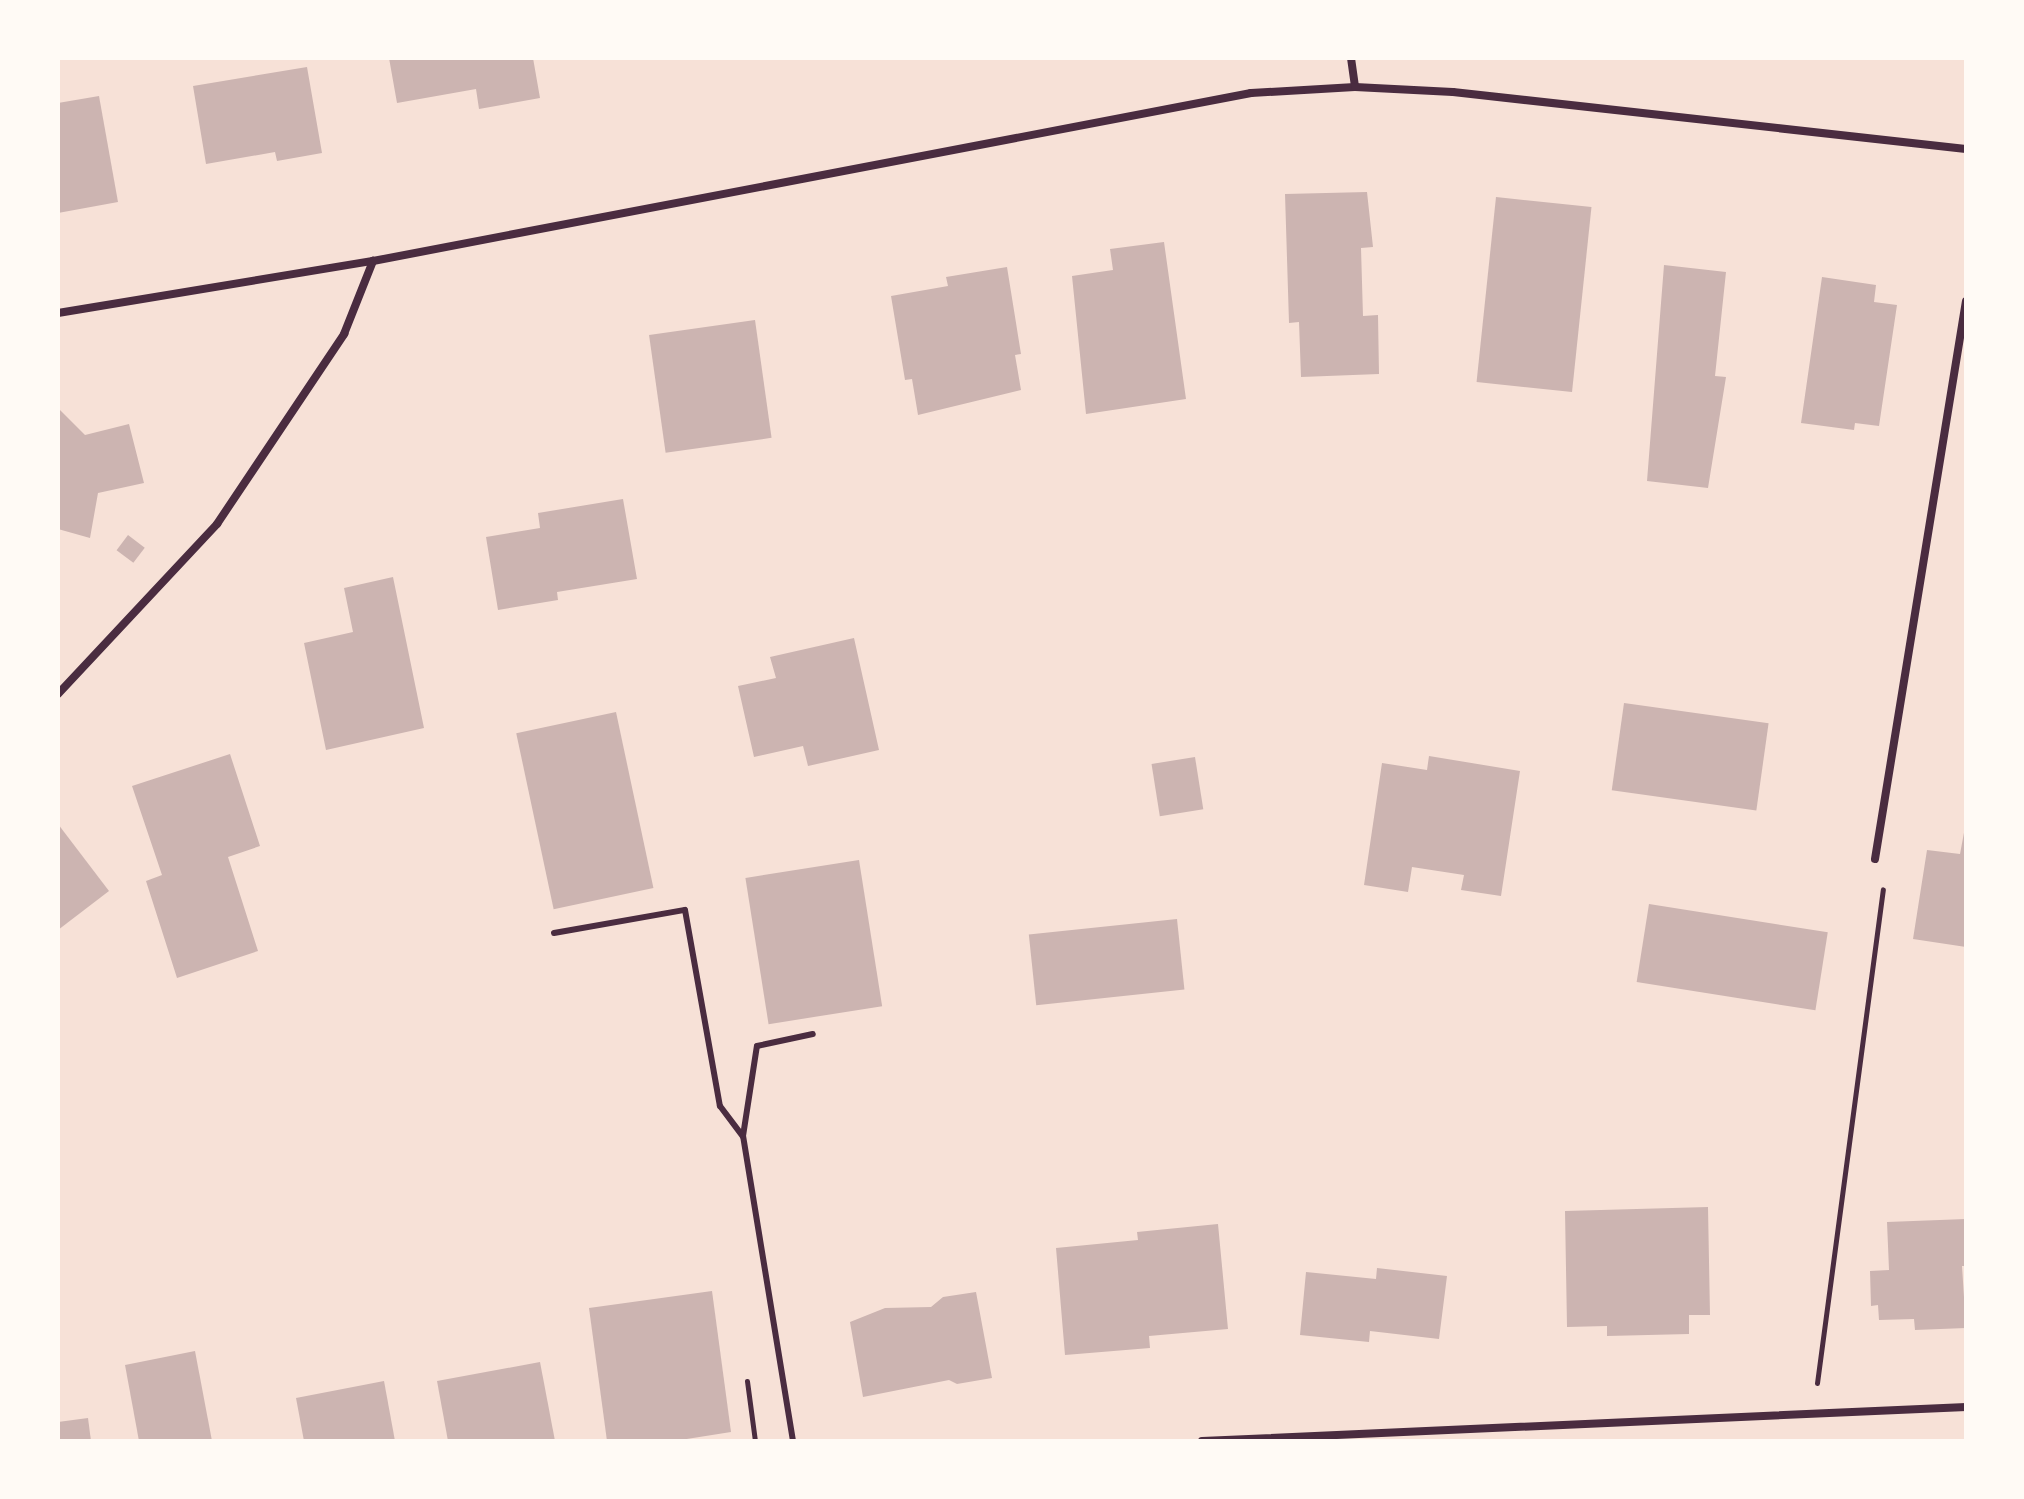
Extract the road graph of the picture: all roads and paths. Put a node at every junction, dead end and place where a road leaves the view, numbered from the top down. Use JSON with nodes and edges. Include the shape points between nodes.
{"nodes":[{"id":1,"x":1351,"y":58,"type":"edge"},
{"id":2,"x":1355,"y":87,"type":"junction"},
{"id":3,"x":1966,"y":149,"type":"edge"},
{"id":4,"x":373,"y":261,"type":"junction"},
{"id":5,"x":1966,"y":301,"type":"edge"},
{"id":6,"x":58,"y":313,"type":"edge"},
{"id":7,"x":58,"y":694,"type":"edge"},
{"id":8,"x":1875,"y":859,"type":"joint"},
{"id":9,"x":554,"y":933,"type":"dead end"},
{"id":10,"x":813,"y":1034,"type":"dead end"},
{"id":11,"x":743,"y":1136,"type":"junction"},
{"id":12,"x":1966,"y":1407,"type":"edge"},
{"id":13,"x":1813,"y":1413,"type":"junction"},
{"id":14,"x":793,"y":1441,"type":"edge"},
{"id":15,"x":1202,"y":1441,"type":"edge"}],
"edges":[{"from":1,"to":2,"type":"street"},
{"from":2,"to":3,"type":"street","via":[[1453,92]]},
{"from":2,"to":4,"type":"street","via":[[1251,93]]},
{"from":4,"to":6,"type":"street"},
{"from":4,"to":7,"type":"street","via":[[344,334],[217,524]]},
{"from":5,"to":8,"type":"street"},
{"from":8,"to":13,"type":"path","via":[[1885,875]]},
{"from":9,"to":11,"type":"lane","via":[[685,910],[720,1106]]},
{"from":10,"to":11,"type":"lane","via":[[757,1046]]},
{"from":11,"to":14,"type":"lane"},
{"from":12,"to":13,"type":"street"},
{"from":13,"to":15,"type":"street"}]}
